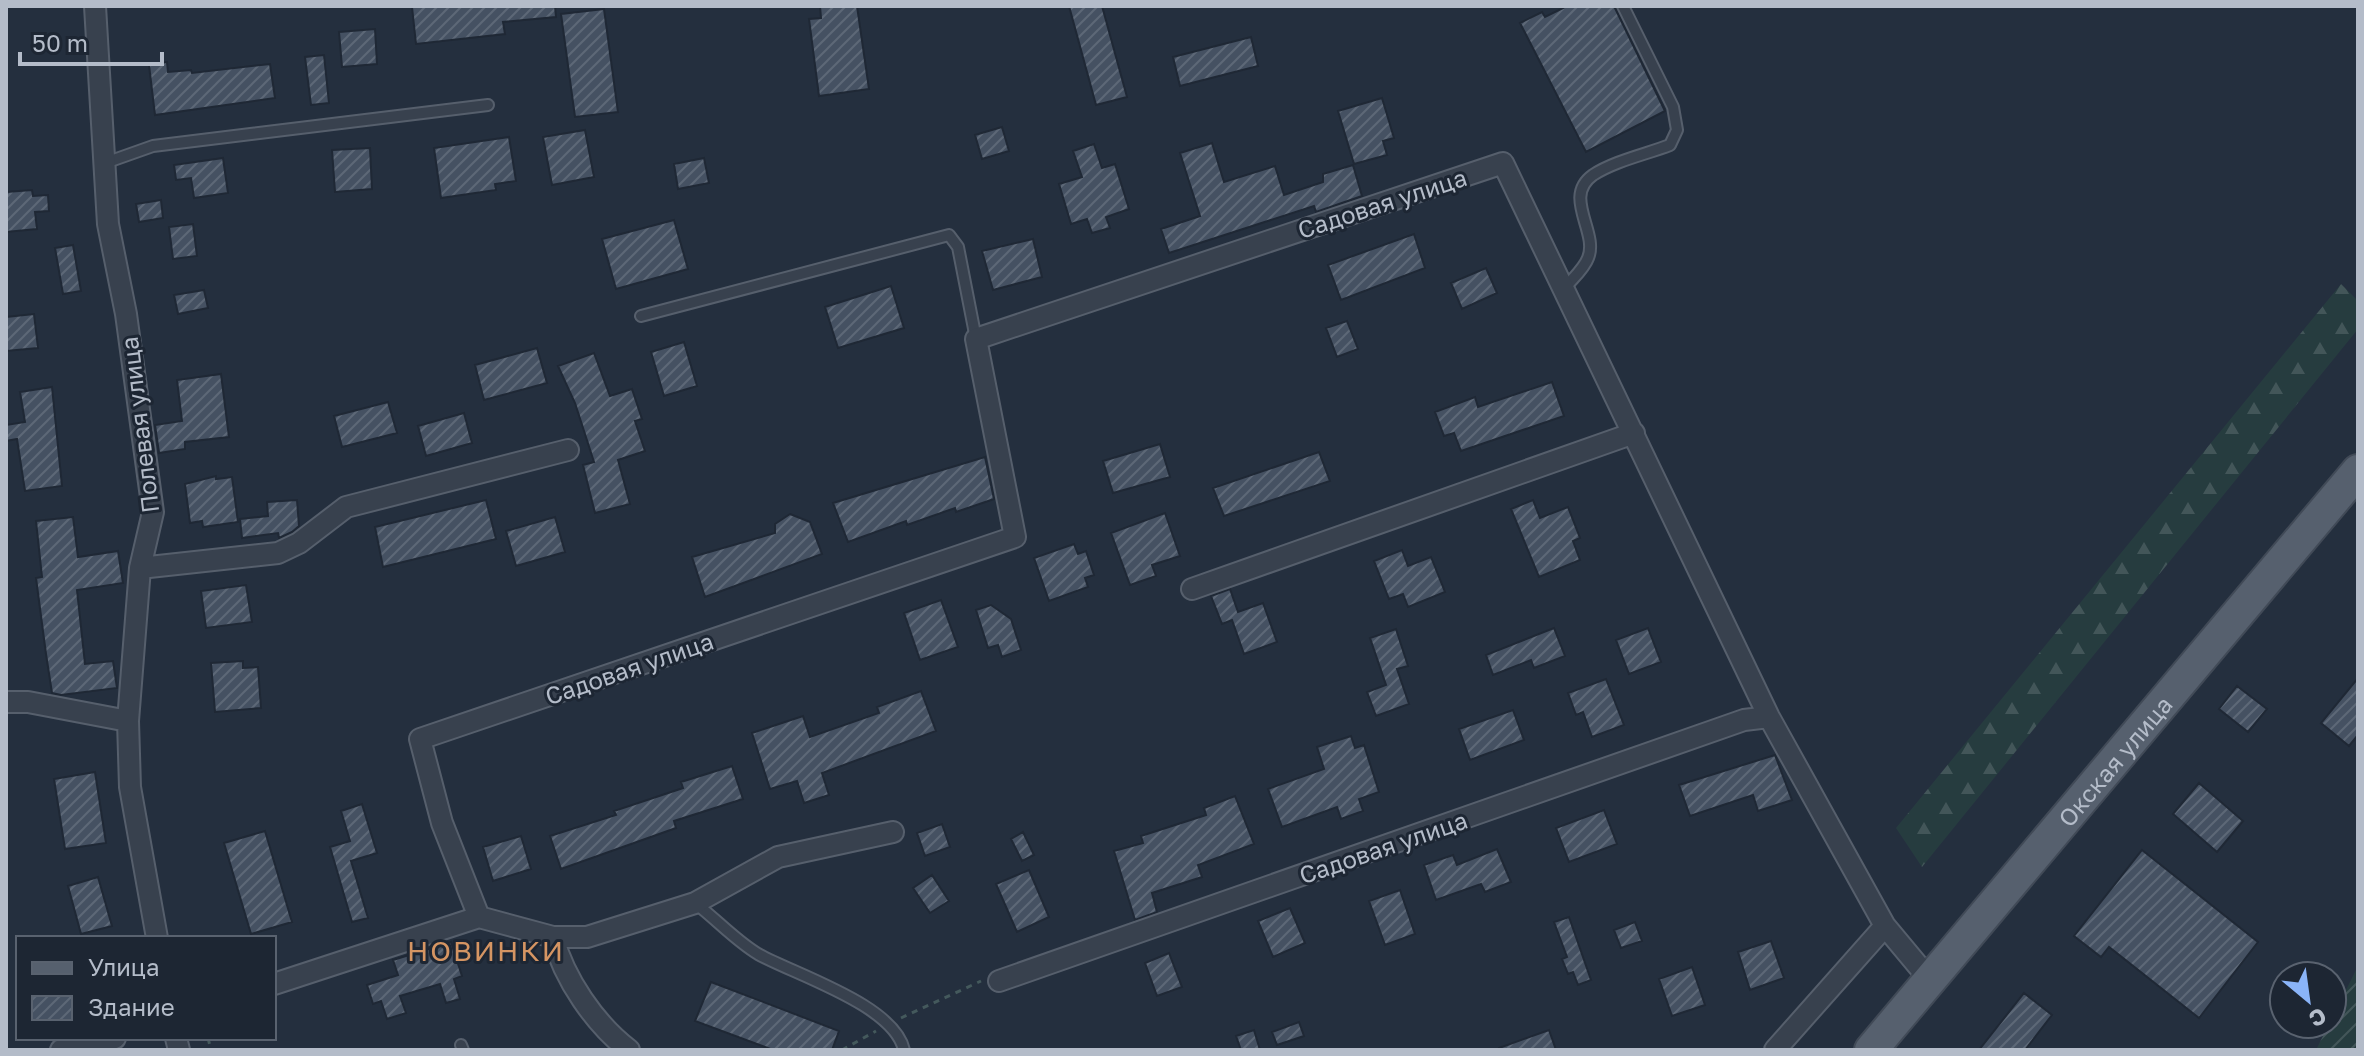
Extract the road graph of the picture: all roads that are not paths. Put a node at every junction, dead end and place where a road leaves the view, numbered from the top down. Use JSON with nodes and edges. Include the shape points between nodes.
{"nodes":[{"id":1,"x":95,"y":6,"type":"edge"},
{"id":2,"x":1623,"y":6,"type":"edge"},
{"id":3,"x":488,"y":105,"type":"dead end"},
{"id":4,"x":105,"y":163,"type":"junction"},
{"id":5,"x":1565,"y":288,"type":"junction"},
{"id":6,"x":641,"y":316,"type":"dead end"},
{"id":7,"x":976,"y":339,"type":"junction"},
{"id":8,"x":1634,"y":433,"type":"junction"},
{"id":9,"x":568,"y":450,"type":"dead end"},
{"id":10,"x":2358,"y":471,"type":"edge"},
{"id":11,"x":140,"y":568,"type":"junction"},
{"id":12,"x":1192,"y":589,"type":"dead end"},
{"id":13,"x":6,"y":702,"type":"edge"},
{"id":14,"x":1769,"y":717,"type":"junction"},
{"id":15,"x":128,"y":721,"type":"junction"},
{"id":16,"x":893,"y":832,"type":"dead end"},
{"id":17,"x":695,"y":903,"type":"junction"},
{"id":18,"x":479,"y":917,"type":"junction"},
{"id":19,"x":1885,"y":926,"type":"junction"},
{"id":20,"x":157,"y":936,"type":"edge"},
{"id":21,"x":553,"y":937,"type":"junction"},
{"id":22,"x":1930,"y":980,"type":"junction"},
{"id":23,"x":999,"y":981,"type":"road end"},
{"id":24,"x":276,"y":983,"type":"edge"},
{"id":25,"x":106,"y":1040,"type":"edge"},
{"id":26,"x":61,"y":1050,"type":"edge"},
{"id":27,"x":629,"y":1050,"type":"edge"},
{"id":28,"x":904,"y":1050,"type":"edge"},
{"id":29,"x":1775,"y":1050,"type":"edge"},
{"id":30,"x":1871,"y":1050,"type":"edge"}],
"edges":[{"from":1,"to":4,"type":"street","name":"Полевая улица"},
{"from":2,"to":5,"type":"lane","via":[[1673,107],[1677,130],[1670,145],[1593,175],[1583,189],[1580,206],[1589,258]]},
{"from":3,"to":4,"type":"lane","via":[[153,146]]},
{"from":4,"to":11,"type":"street","name":"Полевая улица","via":[[108,224],[153,512]]},
{"from":5,"to":7,"type":"street","name":"Садовая улица","via":[[1503,163]]},
{"from":5,"to":8,"type":"street","name":"Садовая улица"},
{"from":6,"to":7,"type":"lane","via":[[949,235],[958,247]]},
{"from":7,"to":18,"type":"street","name":"Садовая улица","via":[[1015,537],[420,739],[442,823]]},
{"from":8,"to":12,"type":"street"},
{"from":8,"to":14,"type":"street","name":"Садовая улица"},
{"from":9,"to":11,"type":"street","via":[[346,507],[278,553]]},
{"from":10,"to":22,"type":"main road","name":"Окская улица"},
{"from":11,"to":15,"type":"street","name":"Полевая улица"},
{"from":13,"to":15,"type":"street"},
{"from":14,"to":19,"type":"street","name":"Садовая улица"},
{"from":14,"to":23,"type":"street","name":"Садовая улица","via":[[1744,720]]},
{"from":15,"to":20,"type":"street","name":"Полевая улица","via":[[130,787]]},
{"from":16,"to":17,"type":"street","via":[[778,857]]},
{"from":17,"to":21,"type":"street","via":[[587,937]]},
{"from":17,"to":28,"type":"lane","via":[[756,952],[833,988],[889,1024],[901,1035]]},
{"from":18,"to":21,"type":"street"},
{"from":18,"to":24,"type":"street"},
{"from":19,"to":22,"type":"street","name":"Садовая улица"},
{"from":19,"to":29,"type":"street"},
{"from":21,"to":27,"type":"street","via":[[560,966],[613,1038]]},
{"from":22,"to":30,"type":"main road","name":"Окская улица"},
{"from":25,"to":26,"type":"street"}]}
